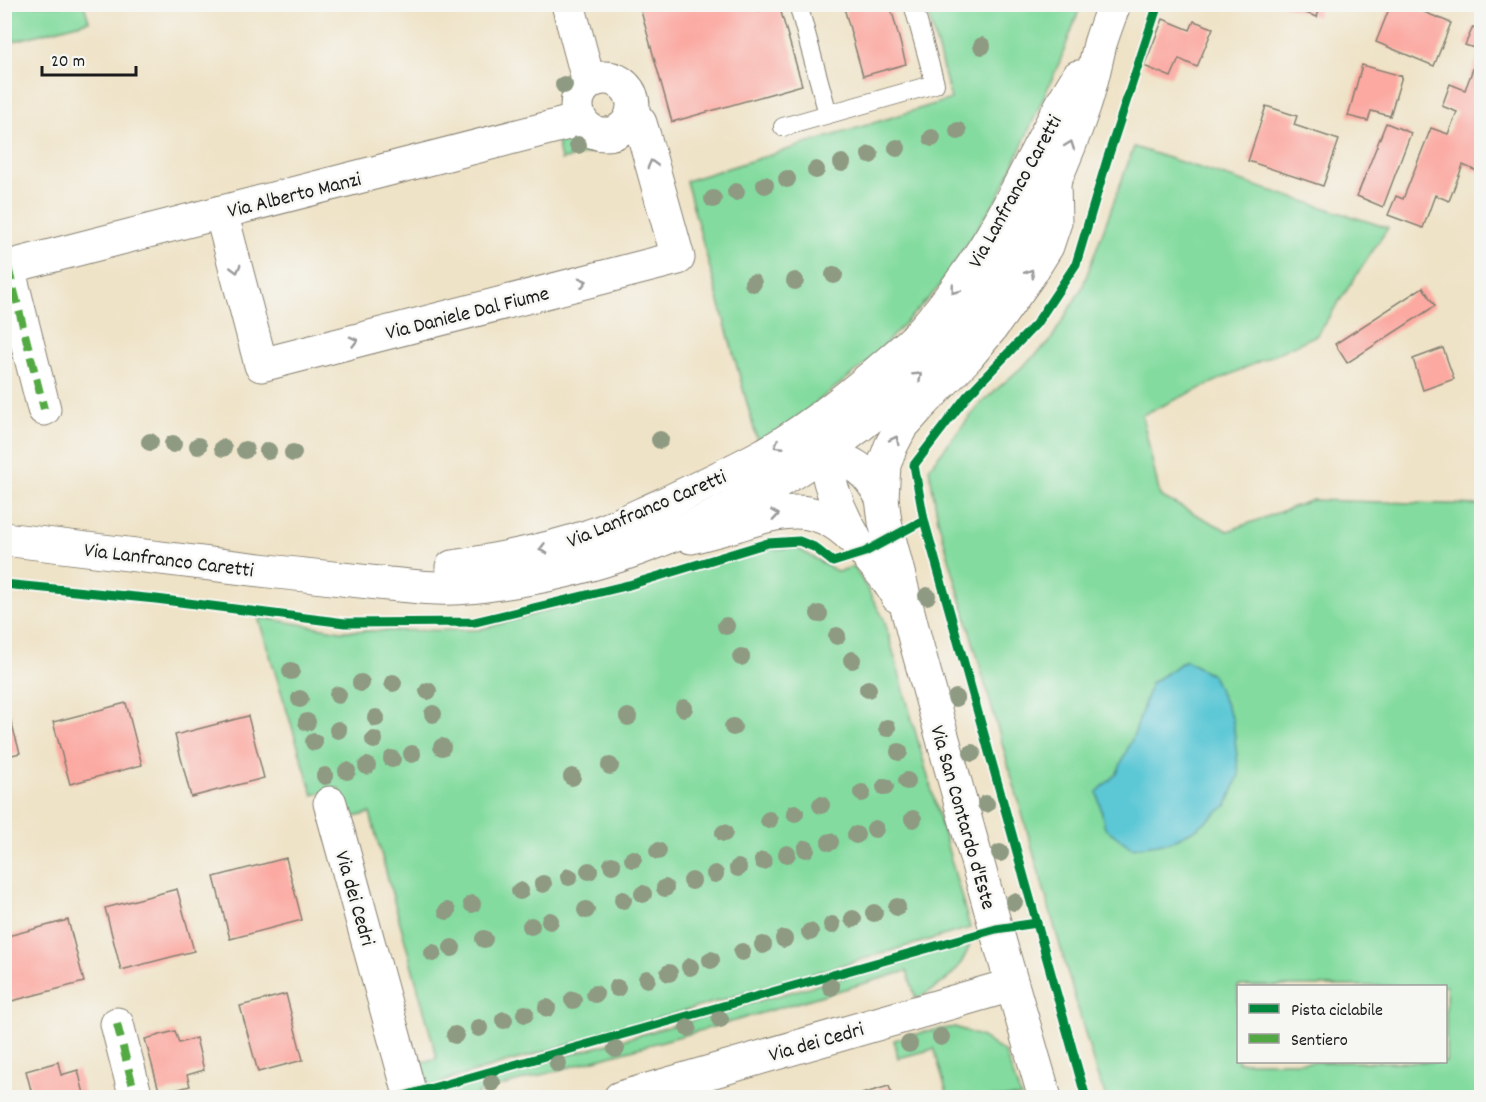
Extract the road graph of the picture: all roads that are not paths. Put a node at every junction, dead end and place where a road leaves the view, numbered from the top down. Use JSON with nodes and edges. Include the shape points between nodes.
{"nodes":[{"id":1,"x":568,"y":4,"type":"edge"},
{"id":2,"x":798,"y":4,"type":"edge"},
{"id":3,"x":913,"y":4,"type":"edge"},
{"id":4,"x":1114,"y":4,"type":"edge"},
{"id":5,"x":1101,"y":40,"type":"junction"},
{"id":6,"x":589,"y":83,"type":"junction"},
{"id":7,"x":632,"y":114,"type":"junction"},
{"id":8,"x":828,"y":114,"type":"junction"},
{"id":9,"x":580,"y":120,"type":"junction"},
{"id":10,"x":783,"y":127,"type":"dead end"},
{"id":11,"x":1054,"y":183,"type":"junction"},
{"id":12,"x":221,"y":212,"type":"junction"},
{"id":13,"x":6,"y":268,"type":"edge"},
{"id":14,"x":44,"y":409,"type":"dead end"},
{"id":15,"x":815,"y":439,"type":"junction"},
{"id":16,"x":882,"y":498,"type":"junction"},
{"id":17,"x":4,"y":539,"type":"edge"},
{"id":18,"x":858,"y":543,"type":"junction"},
{"id":19,"x":617,"y":557,"type":"junction"},
{"id":20,"x":333,"y":579,"type":"junction"},
{"id":21,"x":915,"y":639,"type":"junction"},
{"id":22,"x":330,"y":803,"type":"dead end"},
{"id":23,"x":1012,"y":985,"type":"junction"},
{"id":24,"x":117,"y":1024,"type":"dead end"},
{"id":25,"x":136,"y":1098,"type":"edge"},
{"id":26,"x":411,"y":1098,"type":"edge"},
{"id":27,"x":620,"y":1098,"type":"edge"},
{"id":28,"x":1046,"y":1098,"type":"edge"}],
"edges":[{"from":1,"to":6,"type":"street"},
{"from":2,"to":8,"type":"lane"},
{"from":3,"to":8,"type":"lane","via":[[935,84]]},
{"from":4,"to":5,"type":"street","name":"Via Lanfranco Caretti"},
{"from":11,"to":5,"type":"street","name":"Via Lanfranco Caretti","one_way":true,"via":[[1086,101]]},
{"from":5,"to":15,"type":"street","name":"Via Lanfranco Caretti","one_way":true,"via":[[967,274],[913,340],[856,390]]},
{"from":6,"to":7,"type":"street","via":[[603,78],[619,81],[632,100]]},
{"from":6,"to":9,"type":"street","via":[[583,87],[576,105]]},
{"from":7,"to":9,"type":"street","via":[[627,125],[610,134],[591,131]]},
{"from":12,"to":7,"type":"street","name":"Via Daniele Dal Fiume","one_way":true,"via":[[261,365],[678,258],[640,123]]},
{"from":8,"to":10,"type":"lane"},
{"from":9,"to":12,"type":"street","name":"Via Alberto Manzi"},
{"from":15,"to":11,"type":"street","name":"Via Lanfranco Caretti","one_way":true,"via":[[869,418],[933,363],[990,295]]},
{"from":16,"to":11,"type":"street","name":"Via San Contardo d'Este","one_way":true,"via":[[885,465],[901,427],[968,357],[1047,246],[1054,222]]},
{"from":12,"to":13,"type":"street","name":"Via Alberto Manzi"},
{"from":13,"to":14,"type":"street","name":"Via Alberto Manzi"},
{"from":15,"to":16,"type":"street","name":"Via San Contardo d'Este","via":[[863,471]]},
{"from":15,"to":18,"type":"street","name":"Via San Contardo d'Este","via":[[833,493]]},
{"from":15,"to":19,"type":"street","name":"Via Lanfranco Caretti","via":[[797,470],[737,505]]},
{"from":15,"to":20,"type":"street","name":"Via Lanfranco Caretti","one_way":true,"via":[[767,452],[725,476],[590,536],[494,561]]},
{"from":16,"to":21,"type":"street","name":"Via San Contardo d'Este"},
{"from":17,"to":20,"type":"street","name":"Via Lanfranco Caretti"},
{"from":19,"to":18,"type":"street","name":"Via San Contardo d'Este","one_way":true,"via":[[770,515],[795,512],[825,518]]},
{"from":18,"to":21,"type":"street","name":"Via San Contardo d'Este","via":[[893,588]]},
{"from":19,"to":20,"type":"street","name":"Via Lanfranco Caretti","via":[[527,579],[436,589]]},
{"from":21,"to":23,"type":"street","name":"Via San Contardo d'Este"},
{"from":22,"to":26,"type":"street","name":"Via dei Cedri"},
{"from":23,"to":27,"type":"street","name":"Via dei Cedri"},
{"from":23,"to":28,"type":"street","name":"Via San Contardo d'Este"},
{"from":24,"to":25,"type":"street"}]}
